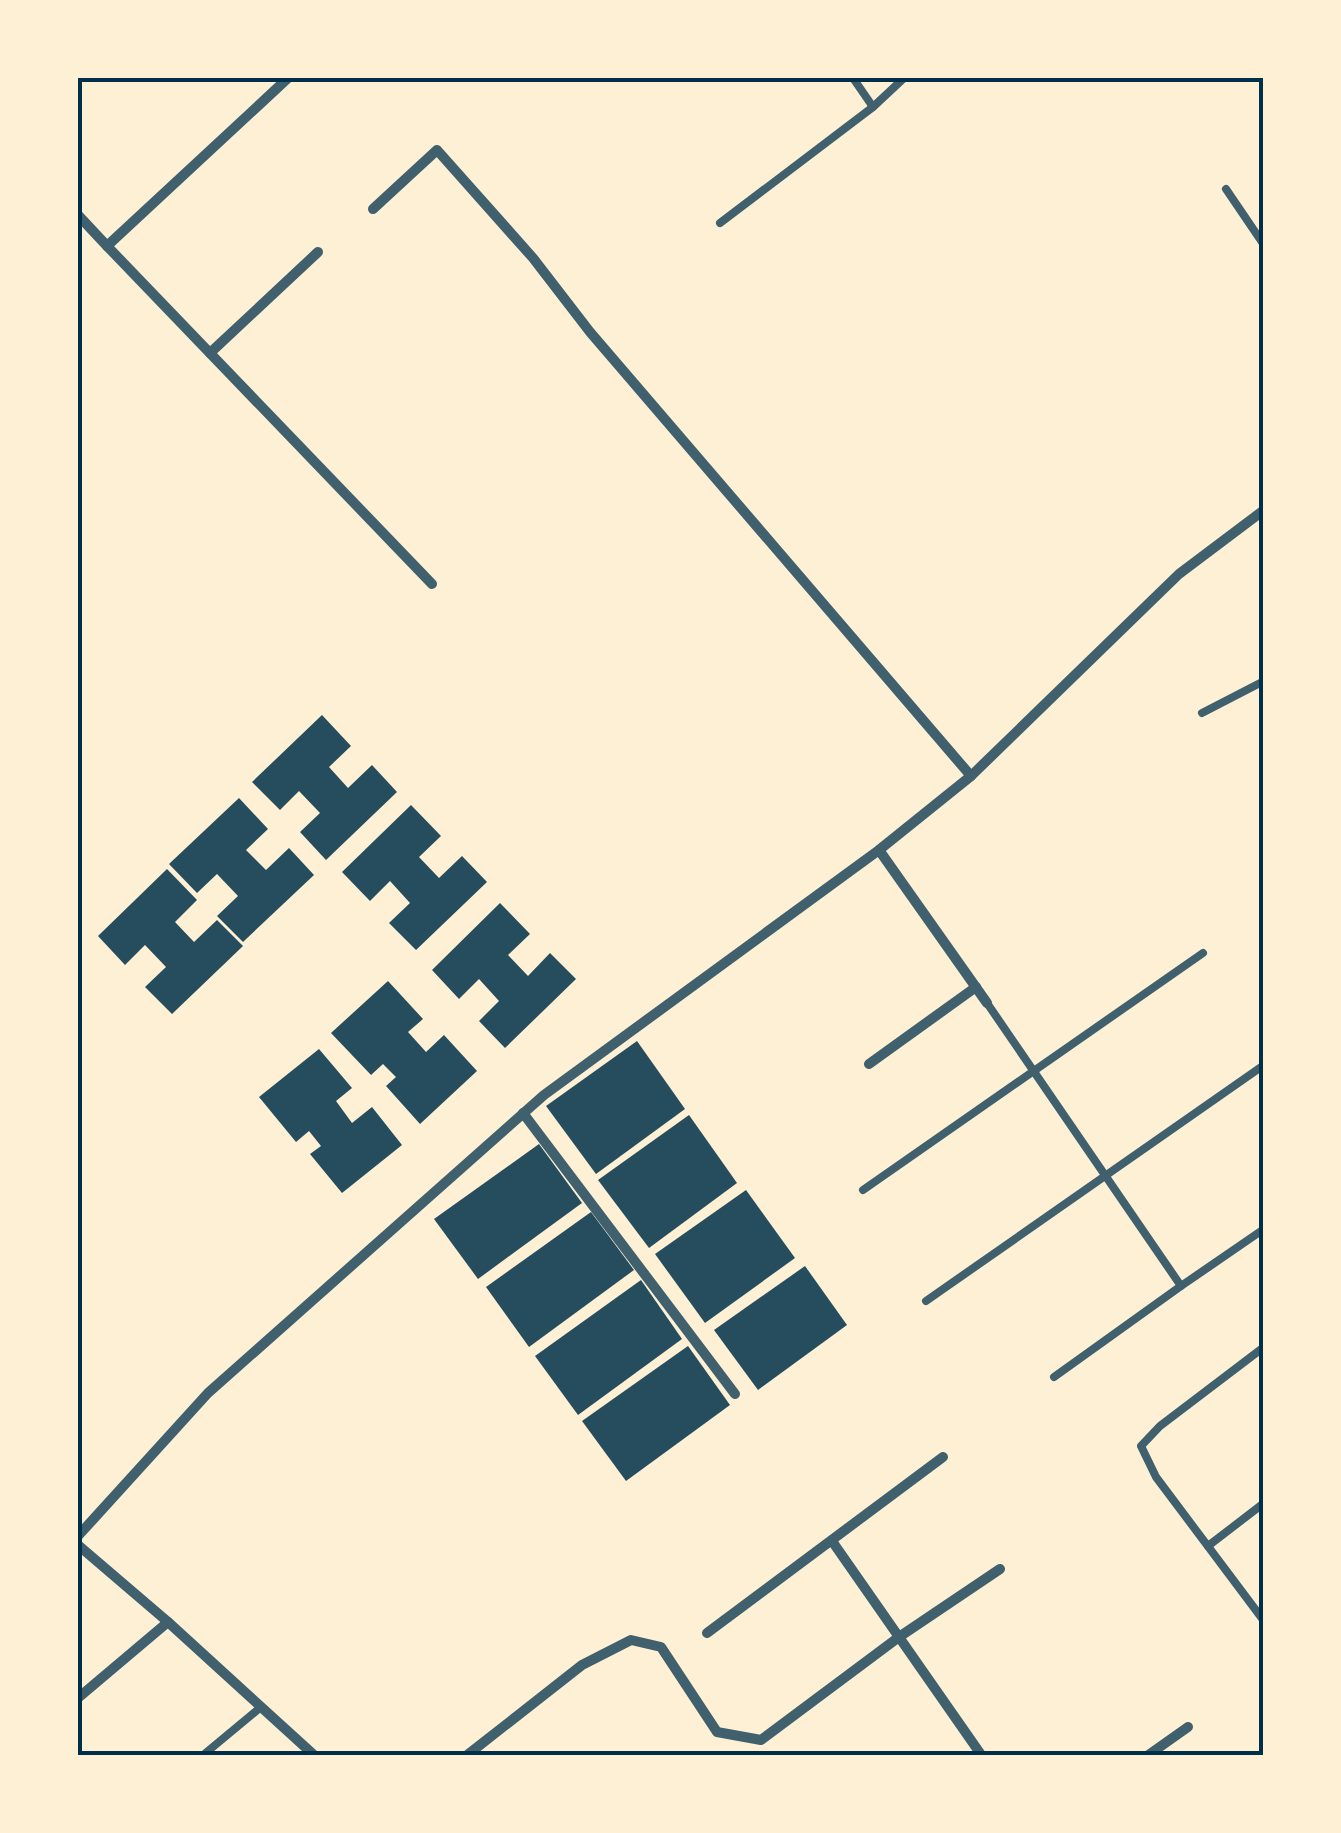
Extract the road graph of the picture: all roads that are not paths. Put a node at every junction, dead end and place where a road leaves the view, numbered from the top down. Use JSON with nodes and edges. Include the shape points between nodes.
{"nodes":[{"id":1,"x":288,"y":78,"type":"edge"},
{"id":2,"x":853,"y":78,"type":"edge"},
{"id":3,"x":904,"y":78,"type":"edge"},
{"id":4,"x":873,"y":107,"type":"junction"},
{"id":5,"x":1226,"y":190,"type":"dead end"},
{"id":6,"x":373,"y":209,"type":"dead end"},
{"id":7,"x":78,"y":215,"type":"edge"},
{"id":8,"x":720,"y":224,"type":"dead end"},
{"id":9,"x":1264,"y":245,"type":"edge"},
{"id":10,"x":106,"y":246,"type":"junction"},
{"id":11,"x":318,"y":252,"type":"dead end"},
{"id":12,"x":210,"y":353,"type":"junction"},
{"id":13,"x":1264,"y":510,"type":"edge"},
{"id":14,"x":432,"y":584,"type":"dead end"},
{"id":15,"x":1264,"y":681,"type":"edge"},
{"id":16,"x":1202,"y":712,"type":"dead end"},
{"id":17,"x":970,"y":776,"type":"junction"},
{"id":18,"x":880,"y":850,"type":"junction"},
{"id":19,"x":1203,"y":952,"type":"dead end"},
{"id":20,"x":976,"y":987,"type":"junction"},
{"id":21,"x":987,"y":1003,"type":"joint"},
{"id":22,"x":869,"y":1064,"type":"dead end"},
{"id":23,"x":1264,"y":1065,"type":"edge"},
{"id":24,"x":1034,"y":1071,"type":"junction"},
{"id":25,"x":524,"y":1113,"type":"junction"},
{"id":26,"x":1106,"y":1174,"type":"junction"},
{"id":27,"x":863,"y":1190,"type":"dead end"},
{"id":28,"x":1264,"y":1228,"type":"edge"},
{"id":29,"x":1181,"y":1286,"type":"junction"},
{"id":30,"x":926,"y":1301,"type":"dead end"},
{"id":31,"x":1264,"y":1347,"type":"edge"},
{"id":32,"x":1054,"y":1377,"type":"dead end"},
{"id":33,"x":735,"y":1394,"type":"dead end"},
{"id":34,"x":943,"y":1457,"type":"dead end"},
{"id":35,"x":1264,"y":1503,"type":"edge"},
{"id":36,"x":78,"y":1536,"type":"edge"},
{"id":37,"x":832,"y":1541,"type":"junction"},
{"id":38,"x":78,"y":1545,"type":"edge"},
{"id":39,"x":1208,"y":1546,"type":"junction"},
{"id":40,"x":1000,"y":1569,"type":"dead end"},
{"id":41,"x":1264,"y":1621,"type":"edge"},
{"id":42,"x":168,"y":1622,"type":"junction"},
{"id":43,"x":707,"y":1634,"type":"dead end"},
{"id":44,"x":899,"y":1637,"type":"junction"},
{"id":45,"x":78,"y":1698,"type":"edge"},
{"id":46,"x":261,"y":1707,"type":"junction"},
{"id":47,"x":1188,"y":1726,"type":"dead end"},
{"id":48,"x":202,"y":1756,"type":"edge"},
{"id":49,"x":315,"y":1756,"type":"edge"},
{"id":50,"x":466,"y":1756,"type":"edge"},
{"id":51,"x":982,"y":1756,"type":"edge"},
{"id":52,"x":1147,"y":1756,"type":"edge"}],
"edges":[{"from":1,"to":10,"type":"street"},
{"from":2,"to":4,"type":"lane"},
{"from":3,"to":4,"type":"lane"},
{"from":4,"to":8,"type":"lane"},
{"from":5,"to":9,"type":"lane"},
{"from":6,"to":17,"type":"street","via":[[437,150]]},
{"from":7,"to":10,"type":"street"},
{"from":10,"to":12,"type":"street"},
{"from":11,"to":12,"type":"street"},
{"from":12,"to":14,"type":"street"},
{"from":13,"to":17,"type":"street","via":[[1179,574]]},
{"from":15,"to":16,"type":"lane"},
{"from":17,"to":18,"type":"street"},
{"from":18,"to":20,"type":"street"},
{"from":18,"to":25,"type":"street"},
{"from":19,"to":24,"type":"lane"},
{"from":20,"to":21,"type":"street"},
{"from":20,"to":22,"type":"street"},
{"from":21,"to":24,"type":"lane"},
{"from":23,"to":26,"type":"lane"},
{"from":24,"to":26,"type":"lane"},
{"from":24,"to":27,"type":"lane"},
{"from":25,"to":33,"type":"street"},
{"from":25,"to":36,"type":"street","via":[[208,1394]]},
{"from":26,"to":29,"type":"lane"},
{"from":26,"to":30,"type":"lane"},
{"from":28,"to":29,"type":"lane"},
{"from":29,"to":32,"type":"lane"},
{"from":31,"to":39,"type":"lane","via":[[1141,1446]]},
{"from":34,"to":37,"type":"street"},
{"from":35,"to":39,"type":"lane"},
{"from":37,"to":43,"type":"street"},
{"from":37,"to":44,"type":"street"},
{"from":38,"to":42,"type":"street"},
{"from":39,"to":41,"type":"lane"},
{"from":40,"to":44,"type":"street"},
{"from":42,"to":45,"type":"street"},
{"from":42,"to":46,"type":"street"},
{"from":44,"to":50,"type":"street","via":[[761,1740],[717,1732],[660,1648],[631,1640],[582,1665]]},
{"from":44,"to":51,"type":"street"},
{"from":46,"to":48,"type":"lane"},
{"from":46,"to":49,"type":"street"},
{"from":47,"to":52,"type":"street"}]}
